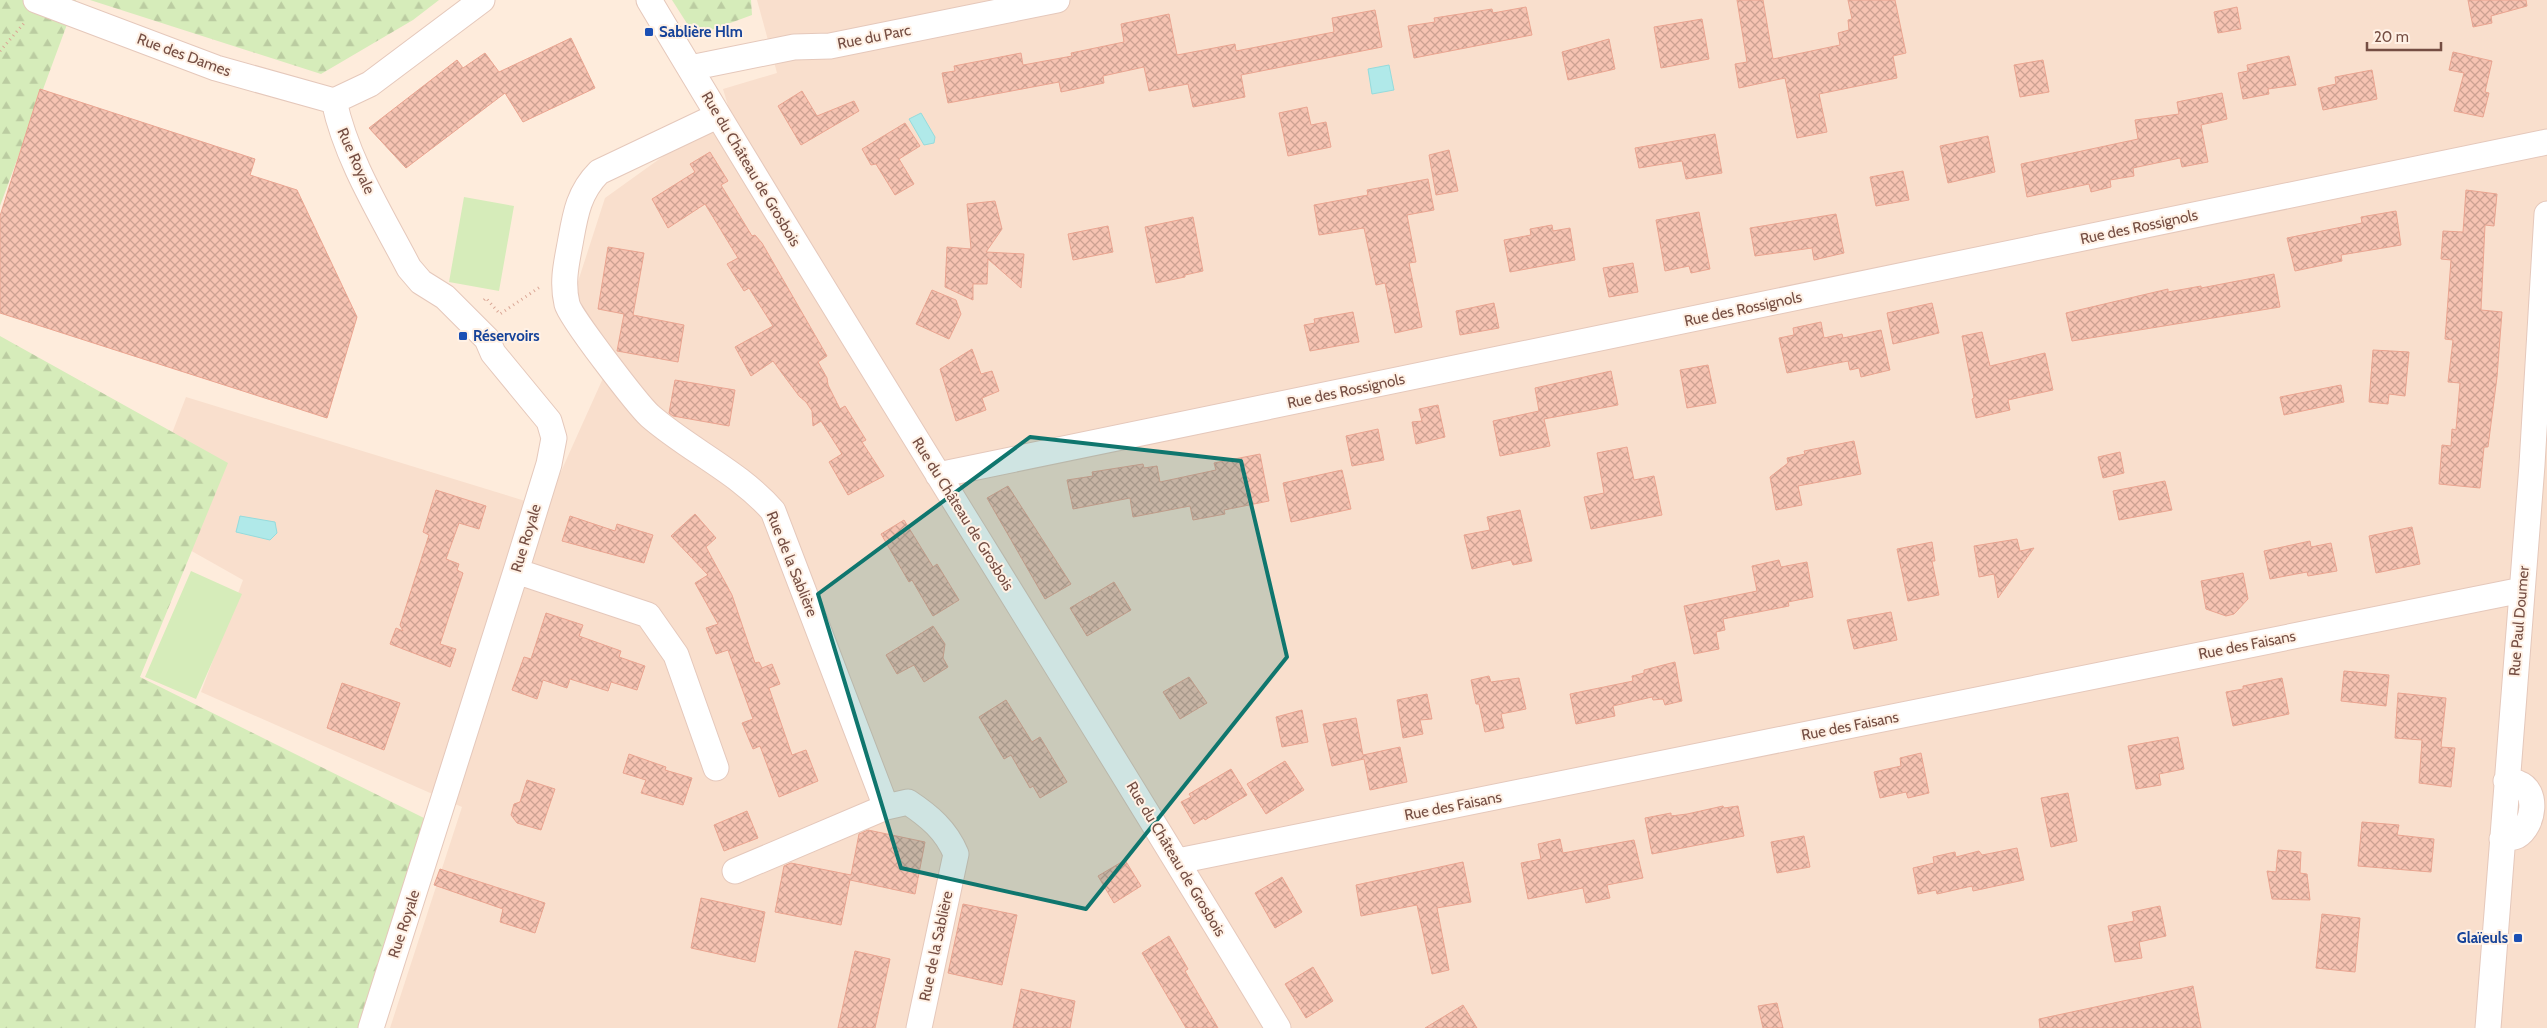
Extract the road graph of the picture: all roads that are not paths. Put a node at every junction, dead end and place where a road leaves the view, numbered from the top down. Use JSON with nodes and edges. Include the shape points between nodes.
{"nodes":[{"id":1,"x":482,"y":0,"type":"edge"},
{"id":2,"x":649,"y":0,"type":"edge"},
{"id":3,"x":1057,"y":0,"type":"edge"},
{"id":4,"x":39,"y":1,"type":"edge"},
{"id":5,"x":690,"y":68,"type":"junction"},
{"id":6,"x":334,"y":101,"type":"junction"},
{"id":7,"x":717,"y":116,"type":"junction"},
{"id":8,"x":2547,"y":142,"type":"edge"},
{"id":9,"x":2547,"y":214,"type":"edge"},
{"id":10,"x":2545,"y":258,"type":"edge"},
{"id":11,"x":938,"y":475,"type":"junction"},
{"id":12,"x":516,"y":571,"type":"junction"},
{"id":13,"x":2522,"y":590,"type":"junction"},
{"id":14,"x":716,"y":768,"type":"dead end"},
{"id":15,"x":2527,"y":785,"type":"edge"},
{"id":16,"x":886,"y":807,"type":"junction"},
{"id":17,"x":2539,"y":819,"type":"edge"},
{"id":18,"x":2502,"y":838,"type":"junction"},
{"id":19,"x":1178,"y":861,"type":"junction"},
{"id":20,"x":735,"y":871,"type":"dead end"},
{"id":21,"x":371,"y":1028,"type":"edge"},
{"id":22,"x":919,"y":1028,"type":"edge"},
{"id":23,"x":1278,"y":1028,"type":"edge"},
{"id":24,"x":2488,"y":1028,"type":"edge"}],
"edges":[{"from":1,"to":6,"type":"street","via":[[370,84]]},
{"from":2,"to":5,"type":"street","name":"Rue du Château de Grosbois"},
{"from":3,"to":5,"type":"street","name":"Rue du Parc","via":[[830,46],[794,47]]},
{"from":4,"to":6,"type":"street","name":"Rue des Dames","via":[[216,68]]},
{"from":5,"to":7,"type":"street","name":"Rue du Château de Grosbois"},
{"from":6,"to":12,"type":"street","name":"Rue Royale","via":[[349,152],[408,268],[421,282],[445,297],[487,339],[493,353],[549,421],[554,438],[549,464]]},
{"from":7,"to":11,"type":"street","name":"Rue du Château de Grosbois"},
{"from":7,"to":16,"type":"street","name":"Rue de la Sablière","via":[[599,172],[589,182],[576,206],[564,274],[568,306],[578,324],[649,416],[758,494],[773,511]]},
{"from":8,"to":11,"type":"street","name":"Rue des Rossignols"},
{"from":9,"to":10,"type":"street","name":"Rue Paul Doumer"},
{"from":10,"to":13,"type":"street","name":"Rue Paul Doumer"},
{"from":11,"to":19,"type":"street","name":"Rue du Château de Grosbois"},
{"from":12,"to":14,"type":"street","via":[[648,615],[676,655]]},
{"from":12,"to":21,"type":"street","name":"Rue Royale"},
{"from":13,"to":15,"type":"street","name":"Rue Paul Doumer"},
{"from":13,"to":19,"type":"street","name":"Rue des Faisans"},
{"from":15,"to":17,"type":"street"},
{"from":15,"to":18,"type":"street","name":"Rue Paul Doumer"},
{"from":16,"to":20,"type":"street"},
{"from":16,"to":22,"type":"street","name":"Rue de la Sablière","via":[[908,802],[931,818],[950,839],[956,854]]},
{"from":17,"to":18,"type":"street","via":[[2517,836]]},
{"from":18,"to":24,"type":"street","name":"Rue Paul Doumer"},
{"from":19,"to":23,"type":"street","name":"Rue du Château de Grosbois"}]}
